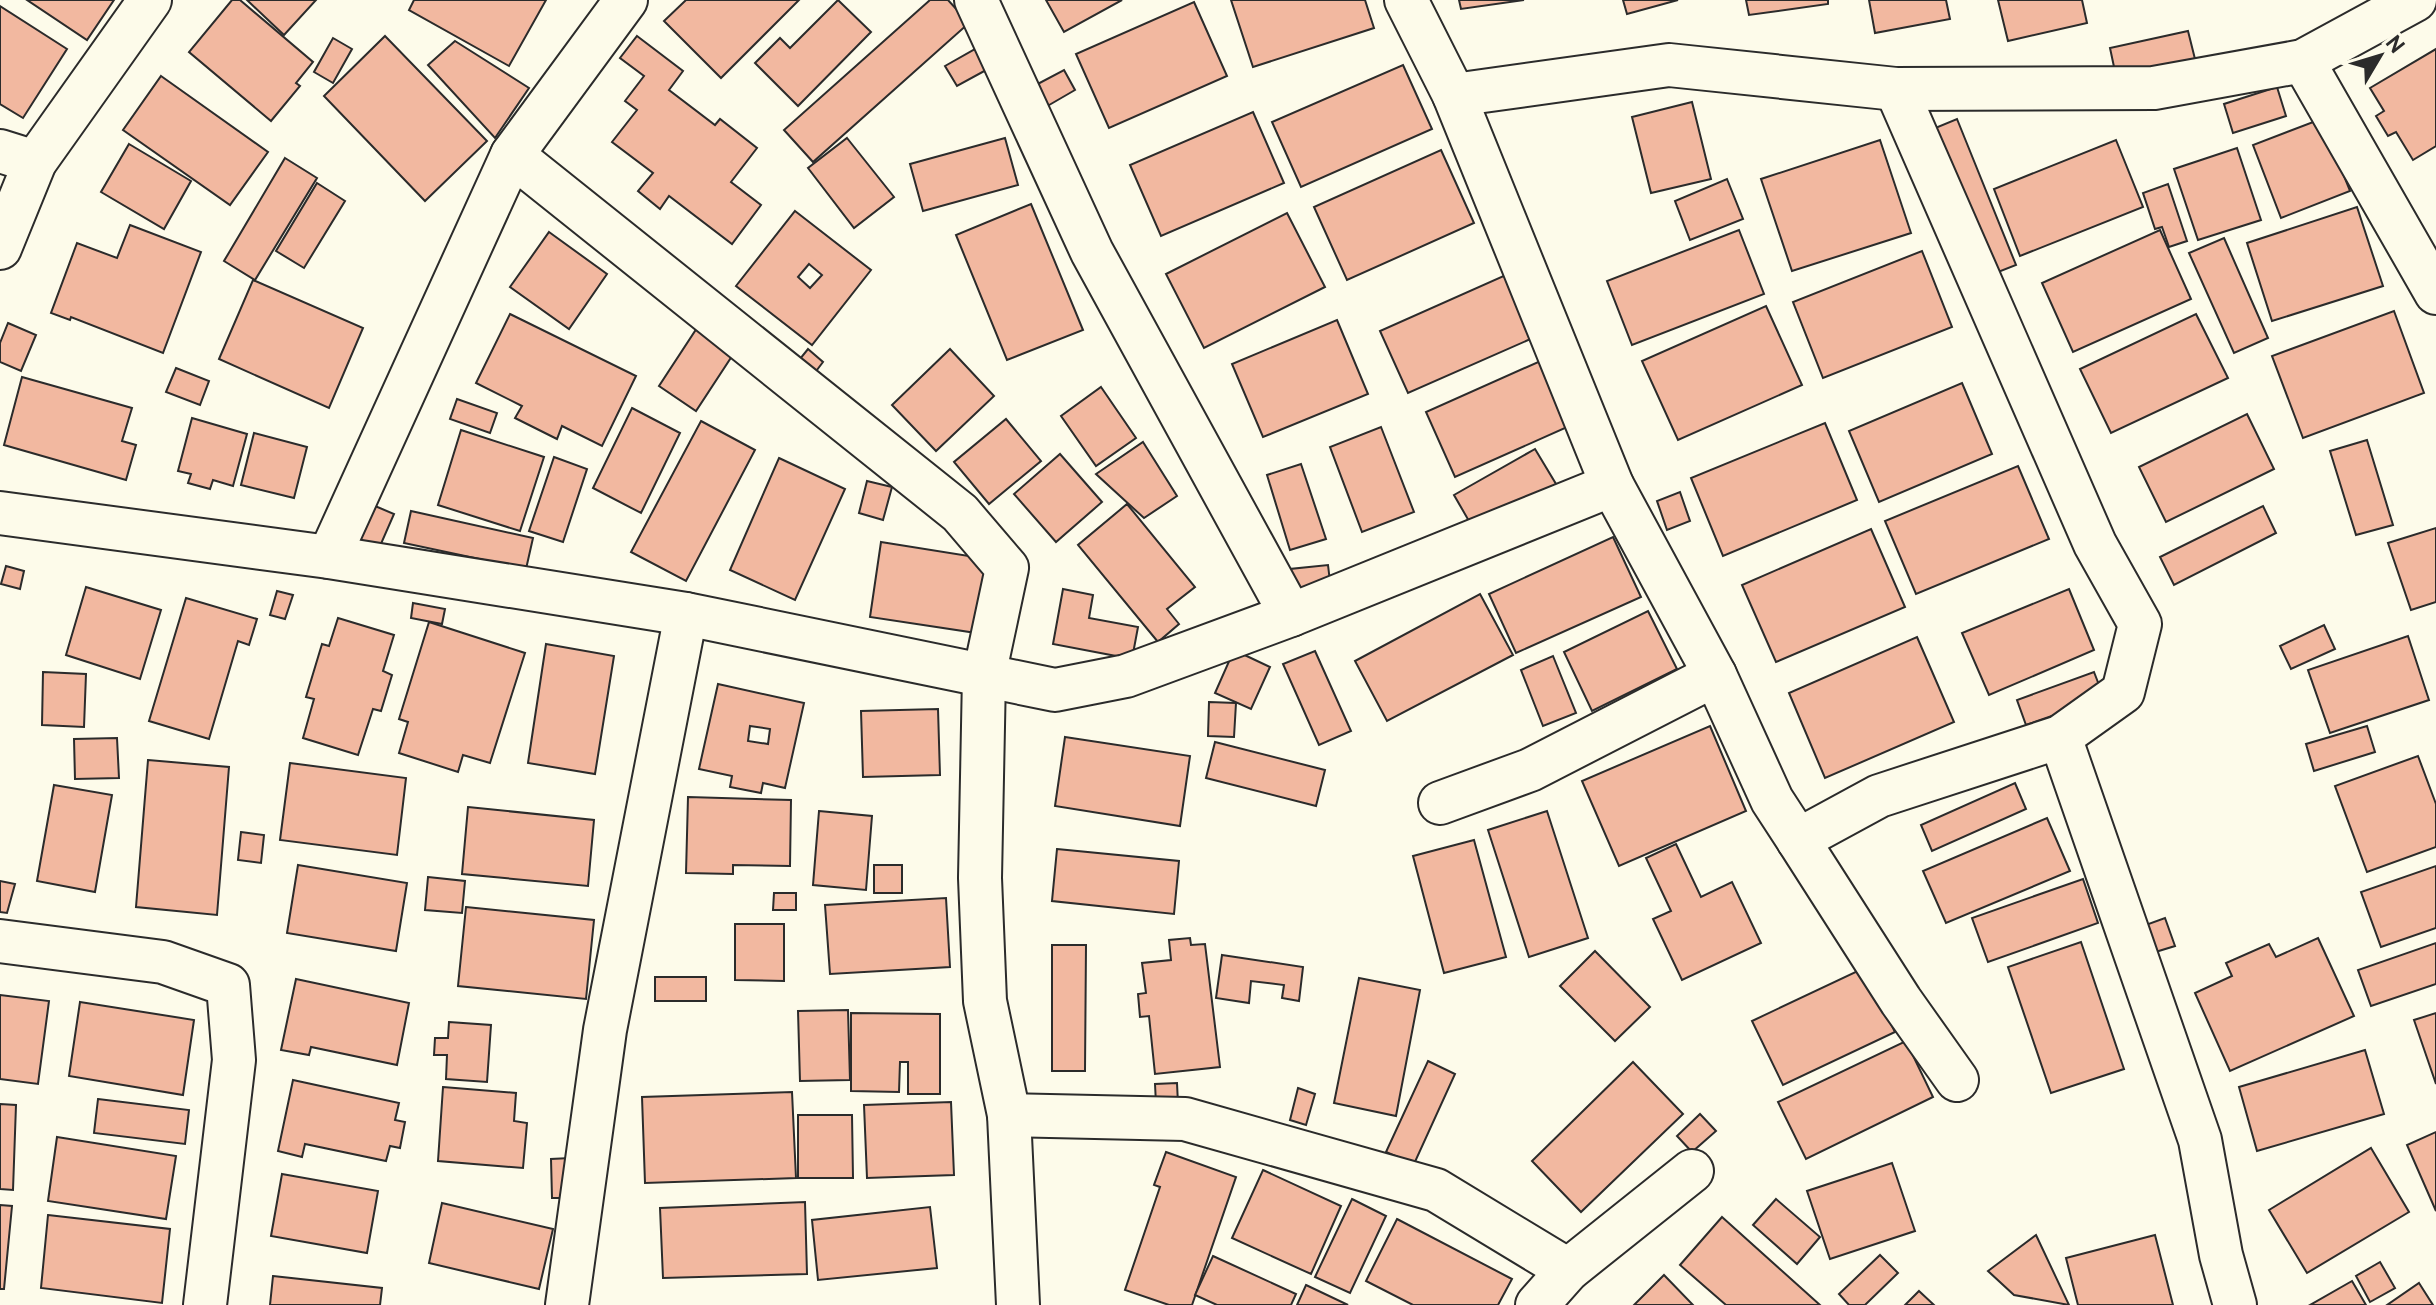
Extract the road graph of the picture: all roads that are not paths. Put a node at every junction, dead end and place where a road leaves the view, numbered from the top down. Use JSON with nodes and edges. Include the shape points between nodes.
{"nodes":[{"id":1,"x":150,"y":0,"type":"edge"},
{"id":2,"x":626,"y":0,"type":"edge"},
{"id":3,"x":976,"y":0,"type":"edge"},
{"id":4,"x":1406,"y":0,"type":"edge"},
{"id":5,"x":2415,"y":0,"type":"edge"},
{"id":6,"x":2303,"y":61,"type":"junction"},
{"id":7,"x":1896,"y":89,"type":"junction"},
{"id":8,"x":1454,"y":95,"type":"junction"},
{"id":9,"x":512,"y":155,"type":"junction"},
{"id":10,"x":17,"y":157,"type":"edge"},
{"id":11,"x":0,"y":248,"type":"edge"},
{"id":12,"x":2436,"y":293,"type":"edge"},
{"id":13,"x":1612,"y":485,"type":"junction"},
{"id":14,"x":0,"y":513,"type":"edge"},
{"id":15,"x":329,"y":557,"type":"junction"},
{"id":16,"x":686,"y":614,"type":"junction"},
{"id":17,"x":1291,"y":615,"type":"junction"},
{"id":18,"x":1715,"y":675,"type":"junction"},
{"id":19,"x":984,"y":676,"type":"junction"},
{"id":20,"x":2060,"y":737,"type":"junction"},
{"id":21,"x":1440,"y":803,"type":"dead end"},
{"id":22,"x":1798,"y":840,"type":"junction"},
{"id":23,"x":0,"y":941,"type":"edge"},
{"id":24,"x":1957,"y":1080,"type":"dead end"},
{"id":25,"x":1009,"y":1115,"type":"junction"},
{"id":26,"x":1692,"y":1171,"type":"dead end"},
{"id":27,"x":1568,"y":1270,"type":"junction"},
{"id":28,"x":205,"y":1305,"type":"edge"},
{"id":29,"x":567,"y":1305,"type":"edge"},
{"id":30,"x":1018,"y":1305,"type":"edge"},
{"id":31,"x":1537,"y":1305,"type":"edge"},
{"id":32,"x":2235,"y":1305,"type":"edge"}],
"edges":[{"from":1,"to":10,"type":"street"},
{"from":2,"to":9,"type":"street"},
{"from":3,"to":17,"type":"street","via":[[1092,252]]},
{"from":4,"to":8,"type":"street"},
{"from":5,"to":6,"type":"street"},
{"from":6,"to":7,"type":"street","via":[[2154,88]]},
{"from":6,"to":12,"type":"street"},
{"from":7,"to":8,"type":"street","via":[[1669,65]]},
{"from":7,"to":20,"type":"street","via":[[2095,544],[2140,624],[2123,692]]},
{"from":8,"to":13,"type":"street"},
{"from":9,"to":15,"type":"street"},
{"from":9,"to":19,"type":"street","via":[[960,513],[1007,568]]},
{"from":10,"to":11,"type":"street"},
{"from":13,"to":17,"type":"street"},
{"from":13,"to":18,"type":"street"},
{"from":14,"to":15,"type":"street"},
{"from":15,"to":16,"type":"street"},
{"from":16,"to":19,"type":"street"},
{"from":16,"to":29,"type":"street","via":[[605,1030]]},
{"from":17,"to":19,"type":"street","via":[[1126,676],[1055,690]]},
{"from":18,"to":21,"type":"street","via":[[1530,770]]},
{"from":18,"to":22,"type":"street","via":[[1772,800]]},
{"from":19,"to":25,"type":"street","via":[[980,878],[985,1001]]},
{"from":20,"to":22,"type":"street","via":[[1879,796]]},
{"from":20,"to":32,"type":"street","via":[[2200,1140]]},
{"from":22,"to":24,"type":"street"},
{"from":23,"to":28,"type":"street","via":[[163,962],[228,985],[234,1060]]},
{"from":25,"to":27,"type":"street","via":[[1185,1119],[1436,1190]]},
{"from":25,"to":30,"type":"street"},
{"from":26,"to":27,"type":"street"},
{"from":27,"to":31,"type":"street"}]}
